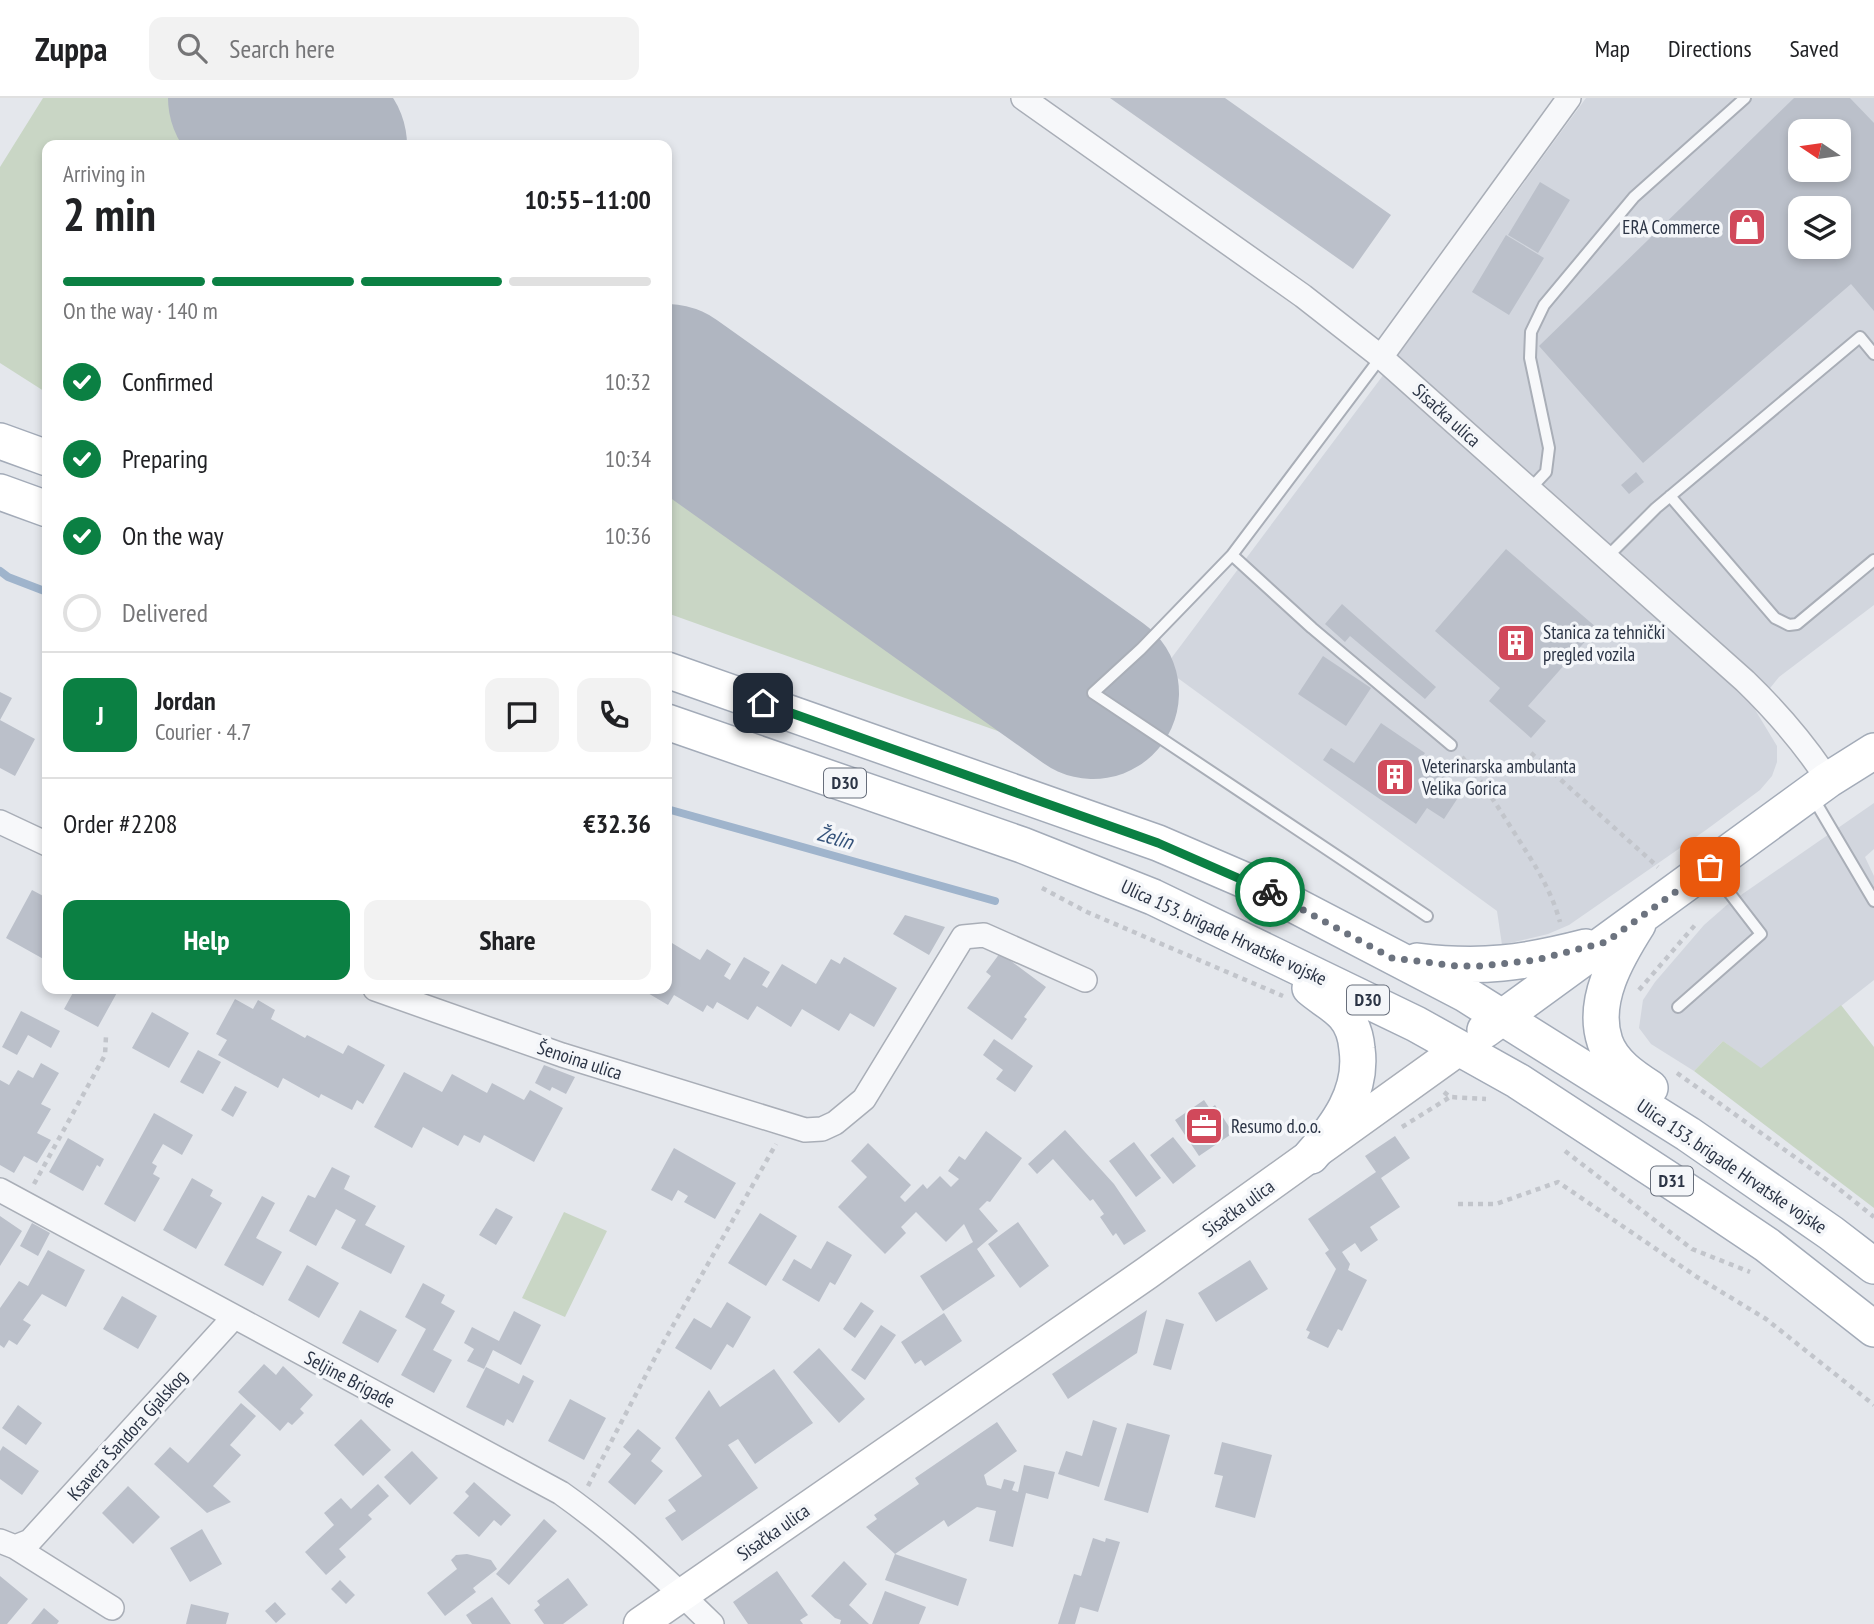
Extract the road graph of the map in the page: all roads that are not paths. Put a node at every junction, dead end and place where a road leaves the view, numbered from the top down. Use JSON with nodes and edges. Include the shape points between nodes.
{"nodes":[{"id":1,"x":1023,"y":98,"type":"edge"},
{"id":2,"x":1569,"y":98,"type":"edge"},
{"id":3,"x":1745,"y":98,"type":"edge"},
{"id":4,"x":1874,"y":354,"type":"edge"},
{"id":5,"x":1381,"y":357,"type":"junction"},
{"id":6,"x":0,"y":440,"type":"edge"},
{"id":7,"x":42,"y":456,"type":"edge"},
{"id":8,"x":1530,"y":489,"type":"junction"},
{"id":9,"x":0,"y":492,"type":"edge"},
{"id":10,"x":1671,"y":496,"type":"junction"},
{"id":11,"x":42,"y":507,"type":"edge"},
{"id":12,"x":1232,"y":555,"type":"junction"},
{"id":13,"x":1607,"y":556,"type":"junction"},
{"id":14,"x":1874,"y":560,"type":"edge"},
{"id":15,"x":672,"y":672,"type":"edge"},
{"id":16,"x":672,"y":724,"type":"edge"},
{"id":17,"x":1451,"y":745,"type":"road end"},
{"id":18,"x":1874,"y":751,"type":"edge"},
{"id":19,"x":1819,"y":787,"type":"junction"},
{"id":20,"x":0,"y":822,"type":"edge"},
{"id":21,"x":42,"y":842,"type":"edge"},
{"id":22,"x":1710,"y":867,"type":"junction"},
{"id":23,"x":1874,"y":901,"type":"edge"},
{"id":24,"x":1644,"y":915,"type":"junction"},
{"id":25,"x":1427,"y":916,"type":"dead end"},
{"id":26,"x":1606,"y":942,"type":"junction"},
{"id":27,"x":1274,"y":954,"type":"junction"},
{"id":28,"x":1392,"y":958,"type":"junction"},
{"id":29,"x":1085,"y":980,"type":"dead end"},
{"id":30,"x":389,"y":994,"type":"edge"},
{"id":31,"x":1678,"y":1007,"type":"dead end"},
{"id":32,"x":1501,"y":1018,"type":"junction"},
{"id":33,"x":1459,"y":1048,"type":"junction"},
{"id":34,"x":1688,"y":1134,"type":"junction"},
{"id":35,"x":1311,"y":1156,"type":"junction"},
{"id":36,"x":0,"y":1190,"type":"edge"},
{"id":37,"x":1874,"y":1266,"type":"edge"},
{"id":38,"x":234,"y":1317,"type":"junction"},
{"id":39,"x":1874,"y":1328,"type":"edge"},
{"id":40,"x":7,"y":1544,"type":"edge"},
{"id":41,"x":682,"y":1595,"type":"junction"},
{"id":42,"x":112,"y":1608,"type":"dead end"},
{"id":43,"x":640,"y":1624,"type":"edge"},
{"id":44,"x":712,"y":1624,"type":"edge"}],
"edges":[{"from":1,"to":5,"type":"street","name":"Sisačka ulica","via":[[1303,296]]},
{"from":2,"to":5,"type":"street"},
{"from":3,"to":8,"type":"lane","via":[[1634,197],[1544,305],[1531,332],[1530,358],[1549,448],[1546,472]]},
{"from":4,"to":10,"type":"lane","via":[[1860,337]]},
{"from":5,"to":8,"type":"street","name":"Sisačka ulica"},
{"from":5,"to":12,"type":"lane"},
{"from":6,"to":7,"type":"main road"},
{"from":8,"to":13,"type":"street","name":"Sisačka ulica"},
{"from":9,"to":11,"type":"main road"},
{"from":10,"to":13,"type":"lane"},
{"from":10,"to":14,"type":"lane","via":[[1775,618],[1789,625],[1797,624]]},
{"from":12,"to":17,"type":"lane"},
{"from":12,"to":25,"type":"lane","via":[[1093,693]]},
{"from":13,"to":19,"type":"street","name":"Sisačka ulica","via":[[1768,704],[1811,753]]},
{"from":15,"to":28,"type":"main road","name":"Ulica 153. brigade Hrvatske vojske","number":"D30","via":[[1158,843],[1258,886]]},
{"from":16,"to":27,"type":"main road","name":"Ulica 153. brigade Hrvatske vojske","number":"D30","via":[[1022,845],[1153,897]]},
{"from":18,"to":19,"type":"main road","name":"Sisačka ulica"},
{"from":19,"to":22,"type":"main road","name":"Sisačka ulica"},
{"from":19,"to":23,"type":"lane"},
{"from":20,"to":21,"type":"street"},
{"from":22,"to":24,"type":"main road","name":"Sisačka ulica"},
{"from":22,"to":31,"type":"lane","via":[[1761,934]]},
{"from":24,"to":26,"type":"main road","name":"Sisačka ulica"},
{"from":24,"to":34,"type":"main road","via":[[1607,985],[1602,1023],[1605,1043],[1621,1067],[1673,1110]]},
{"from":26,"to":28,"type":"main road","via":[[1536,960],[1482,966]]},
{"from":26,"to":32,"type":"main road","name":"Sisačka ulica"},
{"from":27,"to":33,"type":"main road","name":"Ulica 153. brigade Hrvatske vojske","number":"D30"},
{"from":27,"to":35,"type":"main road","via":[[1345,1015],[1355,1033],[1358,1054],[1353,1092],[1331,1133]]},
{"from":28,"to":32,"type":"main road","name":"Ulica 153. brigade Hrvatske vojske","number":"D31","via":[[1465,994]]},
{"from":29,"to":30,"type":"street","name":"Šenoina ulica","via":[[984,935],[963,937],[864,1099],[835,1123],[806,1130],[562,1055]]},
{"from":32,"to":33,"type":"main road","name":"Sisačka ulica"},
{"from":32,"to":34,"type":"main road","name":"Ulica 153. brigade Hrvatske vojske","number":"D31"},
{"from":33,"to":35,"type":"main road","name":"Sisačka ulica"},
{"from":33,"to":39,"type":"main road","name":"Ulica 153. brigade Hrvatske vojske","number":"D31","via":[[1518,1081],[1767,1245]]},
{"from":34,"to":37,"type":"main road","name":"Ulica 153. brigade Hrvatske vojske","number":"D31"},
{"from":35,"to":41,"type":"main road","name":"Sisačka ulica"},
{"from":36,"to":38,"type":"street","name":"Seljine Brigade"},
{"from":38,"to":40,"type":"street","name":"Ksavera Šandora Gjalskog","via":[[30,1541]]},
{"from":38,"to":41,"type":"street","name":"Seljine Brigade","via":[[561,1493],[664,1575]]},
{"from":40,"to":42,"type":"street","name":"Ksavera Šandora Gjalskog"},
{"from":41,"to":43,"type":"main road","name":"Sisačka ulica"},
{"from":41,"to":44,"type":"street","name":"Seljine Brigade"}]}
